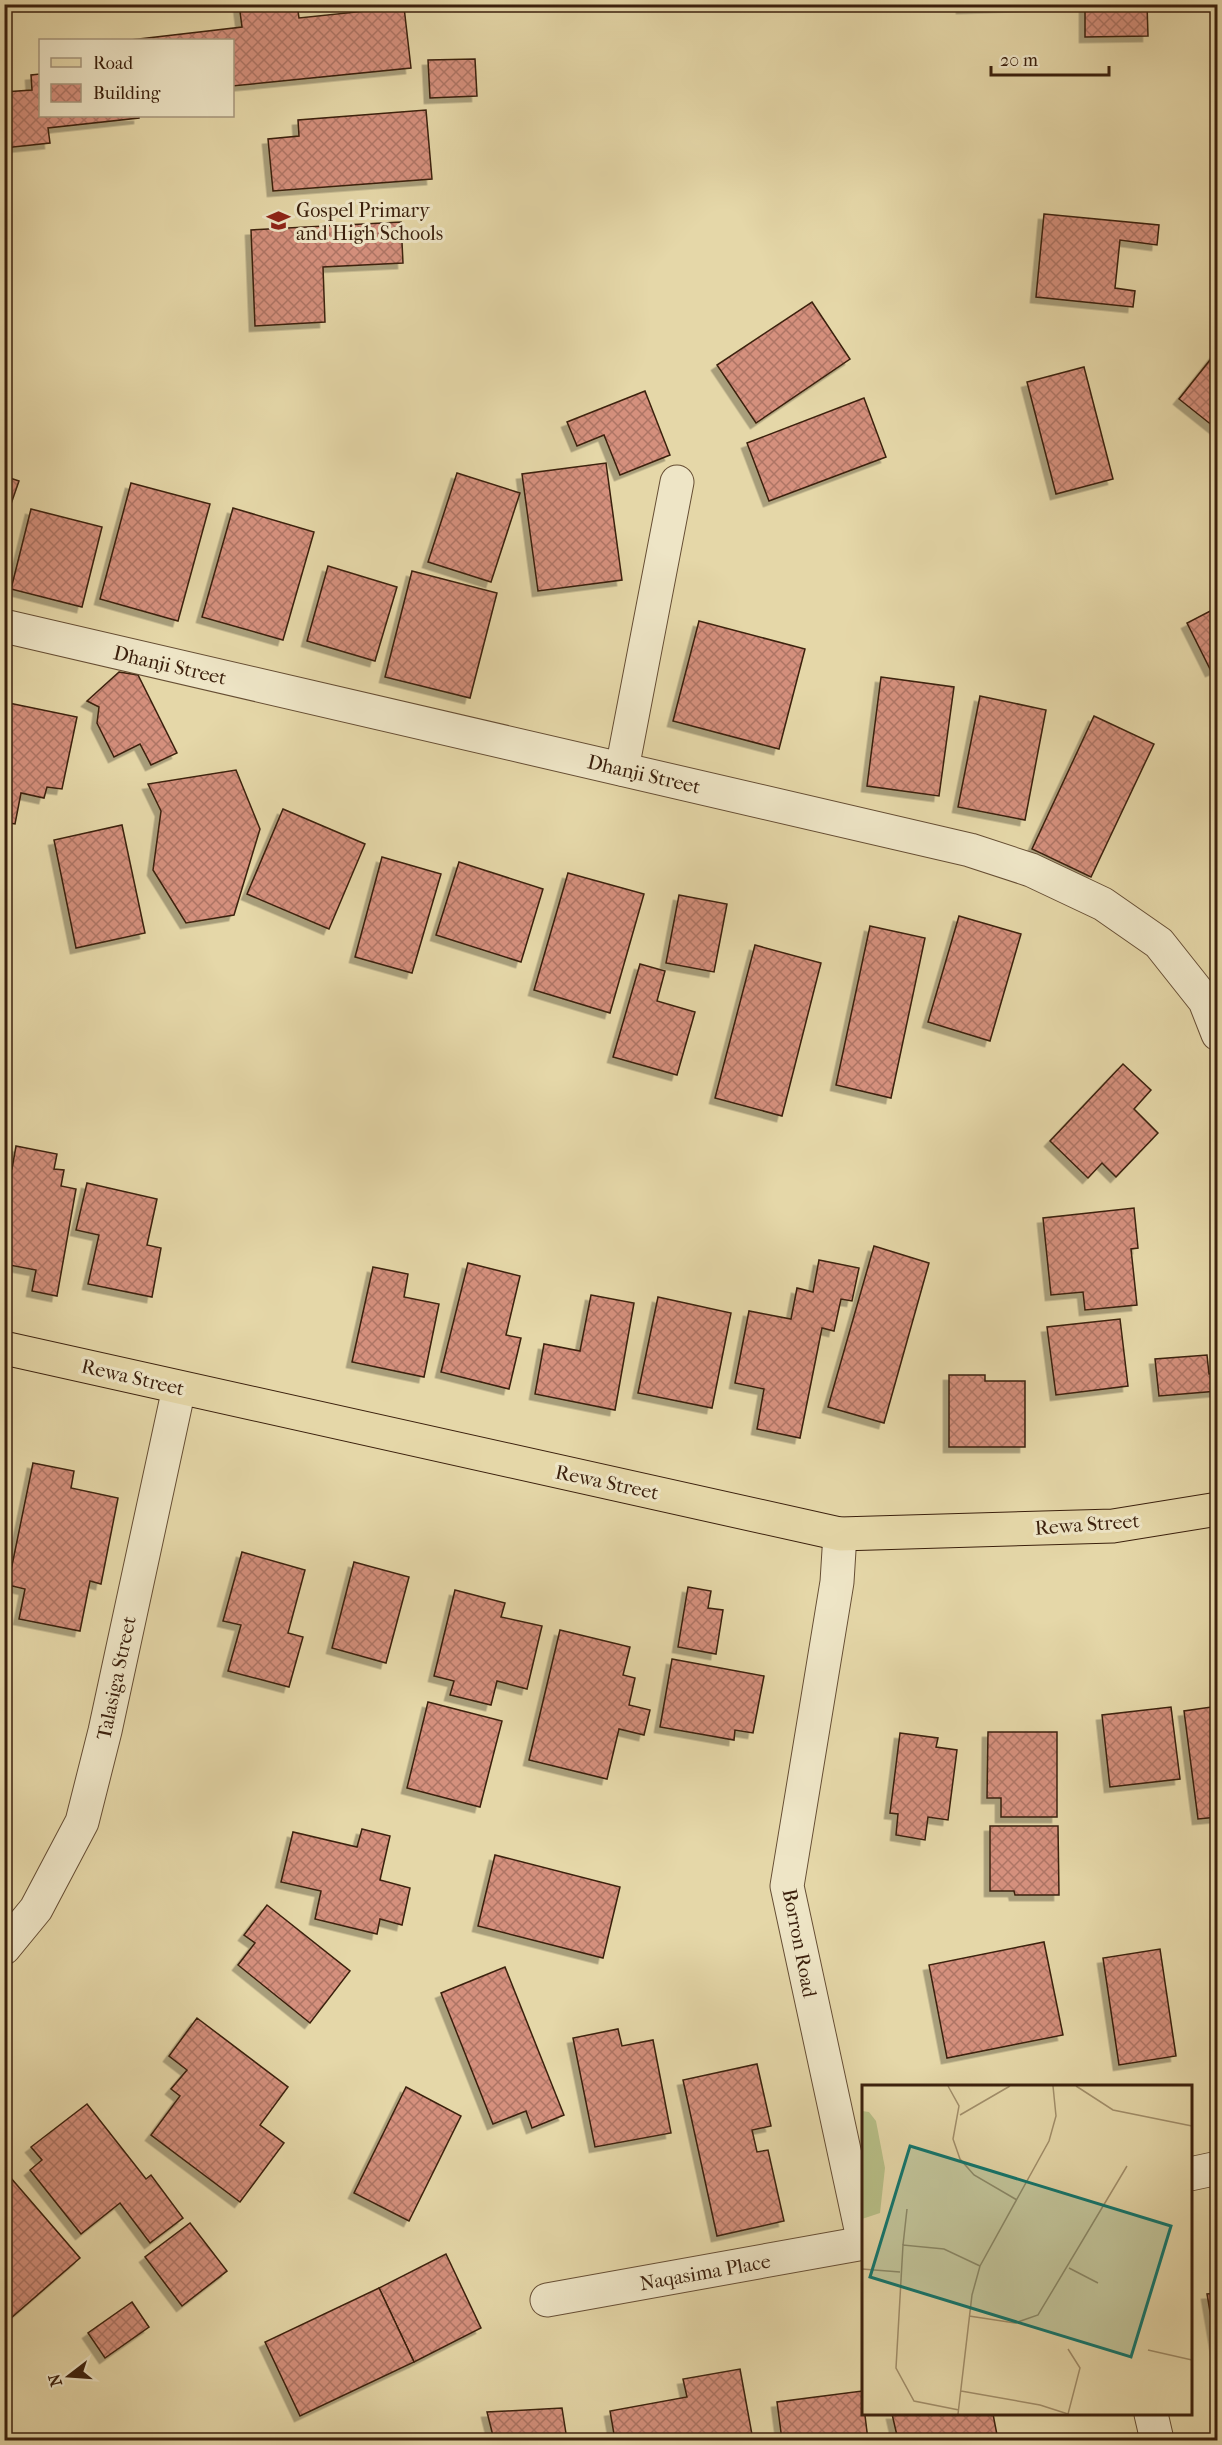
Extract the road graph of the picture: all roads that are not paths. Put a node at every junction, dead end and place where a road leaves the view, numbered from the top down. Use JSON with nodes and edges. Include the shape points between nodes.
{"nodes":[{"id":1,"x":677,"y":482,"type":"dead end"},
{"id":2,"x":4,"y":626,"type":"edge"},
{"id":3,"x":622,"y":769,"type":"junction"},
{"id":4,"x":1218,"y":1034,"type":"edge"},
{"id":5,"x":4,"y":1348,"type":"edge"},
{"id":6,"x":179,"y":1388,"type":"junction"},
{"id":7,"x":1218,"y":1509,"type":"edge"},
{"id":8,"x":840,"y":1534,"type":"junction"},
{"id":9,"x":4,"y":1948,"type":"edge"},
{"id":10,"x":1218,"y":2168,"type":"edge"},
{"id":11,"x":1192,"y":2174,"type":"edge"},
{"id":12,"x":862,"y":2234,"type":"edge"},
{"id":13,"x":862,"y":2243,"type":"edge"},
{"id":14,"x":547,"y":2300,"type":"dead end"},
{"id":15,"x":1151,"y":2415,"type":"edge"},
{"id":16,"x":1157,"y":2440,"type":"edge"}],
"edges":[{"from":1,"to":3,"type":"street"},
{"from":2,"to":3,"type":"street","name":"Dhanji Street"},
{"from":3,"to":4,"type":"street","name":"Dhanji Street","via":[[970,850],[1031,870],[1103,904],[1159,943],[1205,1001]]},
{"from":5,"to":6,"type":"main road","name":"Rewa Street"},
{"from":6,"to":8,"type":"main road","name":"Rewa Street"},
{"from":6,"to":9,"type":"street","name":"Talasiga Street","via":[[82,1822],[36,1909]]},
{"from":7,"to":8,"type":"main road","name":"Rewa Street","via":[[1113,1526]]},
{"from":8,"to":12,"type":"street","name":"Borron Road","via":[[837,1582],[787,1886]]},
{"from":10,"to":11,"type":"street"},
{"from":13,"to":14,"type":"street","name":"Naqasima Place"},
{"from":15,"to":16,"type":"street"}]}
